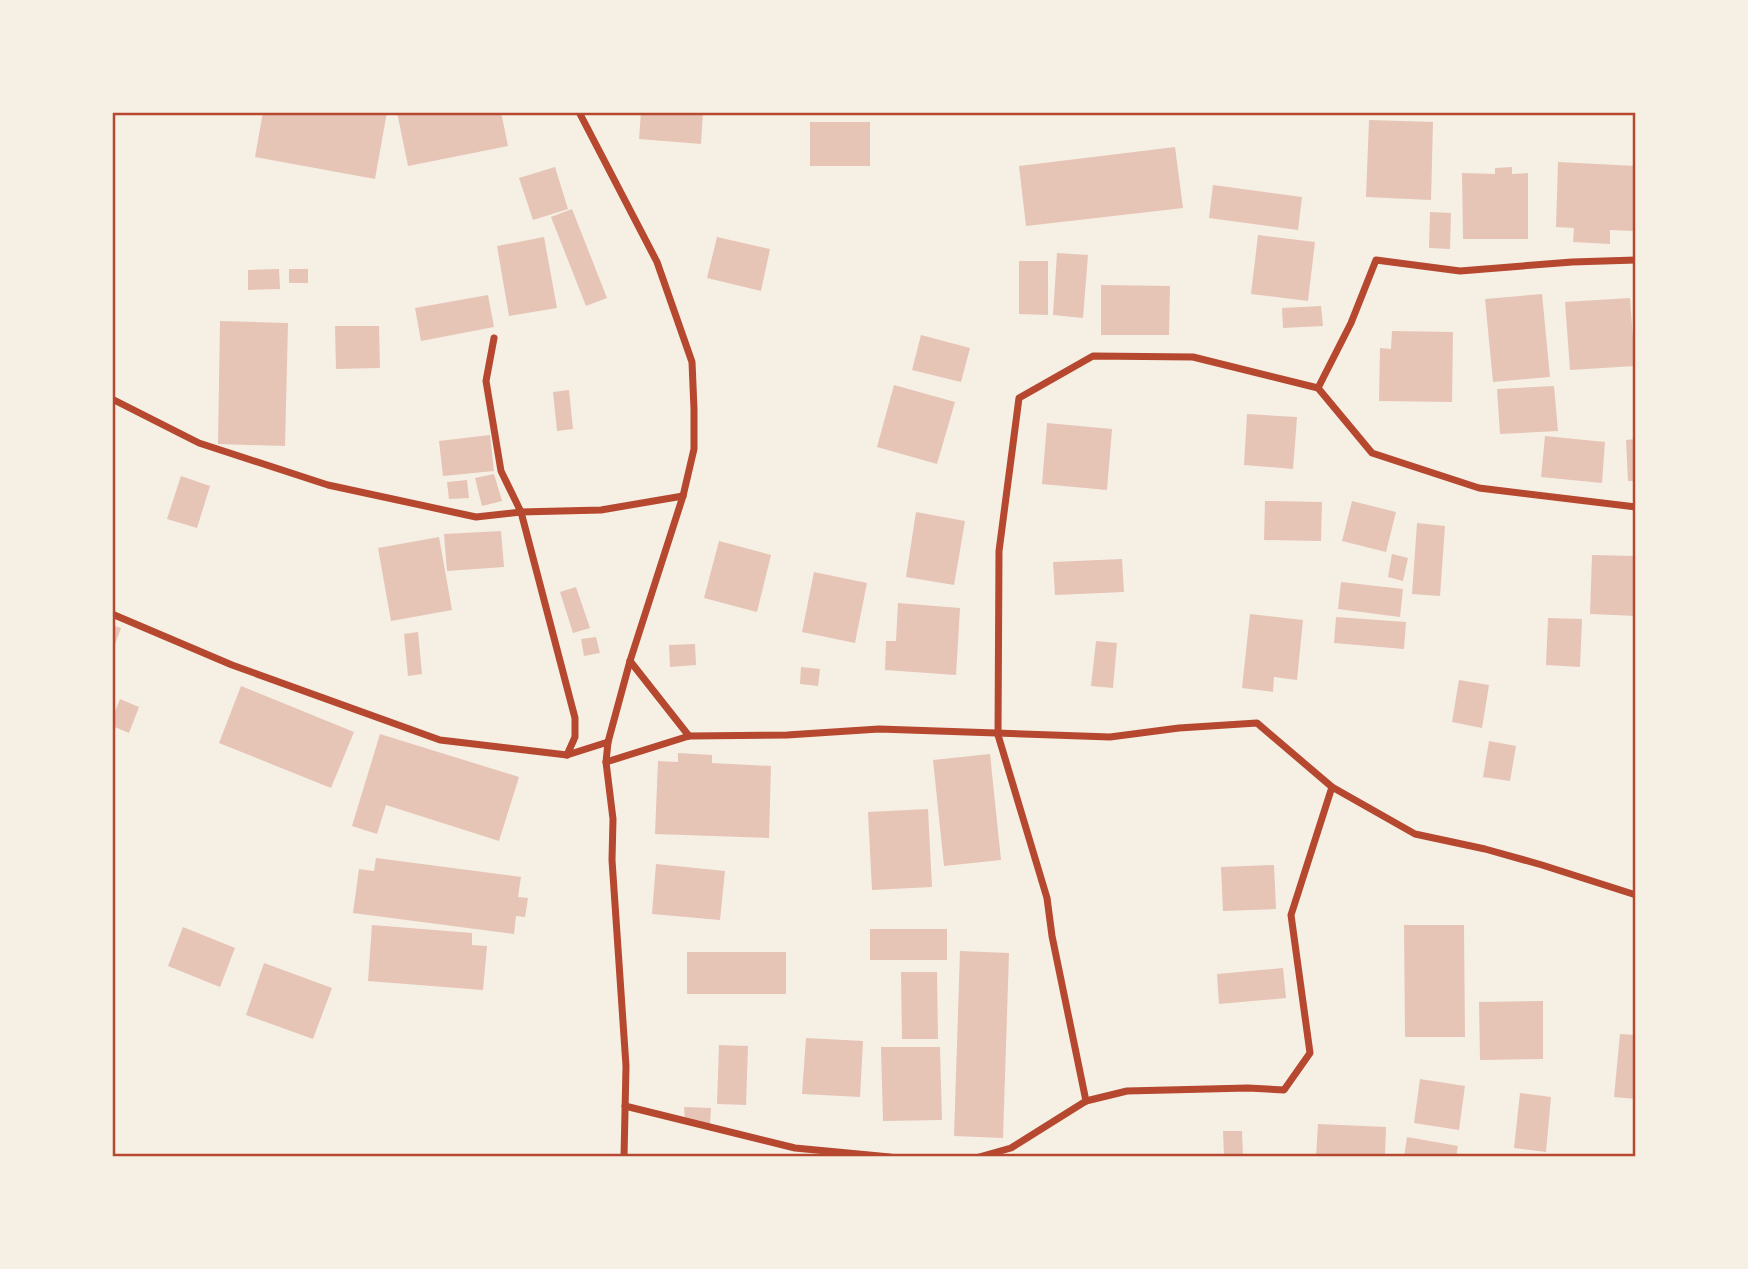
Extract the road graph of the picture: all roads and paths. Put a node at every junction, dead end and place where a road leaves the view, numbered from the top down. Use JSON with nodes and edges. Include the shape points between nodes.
{"nodes":[{"id":1,"x":579,"y":112,"type":"edge"},
{"id":2,"x":1636,"y":260,"type":"edge"},
{"id":3,"x":494,"y":338,"type":"dead end"},
{"id":4,"x":1318,"y":388,"type":"junction"},
{"id":5,"x":112,"y":399,"type":"edge"},
{"id":6,"x":683,"y":496,"type":"junction"},
{"id":7,"x":1636,"y":507,"type":"edge"},
{"id":8,"x":521,"y":512,"type":"junction"},
{"id":9,"x":112,"y":614,"type":"edge"},
{"id":10,"x":630,"y":660,"type":"junction"},
{"id":11,"x":998,"y":735,"type":"junction"},
{"id":12,"x":689,"y":736,"type":"junction"},
{"id":13,"x":608,"y":742,"type":"junction"},
{"id":14,"x":567,"y":755,"type":"junction"},
{"id":15,"x":606,"y":762,"type":"junction"},
{"id":16,"x":1332,"y":787,"type":"junction"},
{"id":17,"x":1636,"y":895,"type":"edge"},
{"id":18,"x":1086,"y":1101,"type":"junction"},
{"id":19,"x":625,"y":1106,"type":"junction"},
{"id":20,"x":624,"y":1157,"type":"edge"},
{"id":21,"x":890,"y":1157,"type":"edge"},
{"id":22,"x":979,"y":1157,"type":"edge"}],
"edges":[{"from":1,"to":6,"type":"street","via":[[657,262],[692,362],[694,449]]},
{"from":2,"to":4,"type":"street","via":[[1460,271],[1376,260]]},
{"from":3,"to":8,"type":"street","via":[[486,381],[501,471]]},
{"from":4,"to":7,"type":"street","via":[[1371,453],[1479,488]]},
{"from":4,"to":11,"type":"street","via":[[1193,357],[1093,356],[1019,398],[999,551]]},
{"from":5,"to":8,"type":"street","via":[[199,443],[328,485],[476,517]]},
{"from":6,"to":8,"type":"street","via":[[601,510]]},
{"from":6,"to":10,"type":"street"},
{"from":8,"to":14,"type":"street","via":[[575,718],[575,737]]},
{"from":9,"to":14,"type":"street","via":[[232,665],[440,740]]},
{"from":10,"to":12,"type":"street"},
{"from":10,"to":13,"type":"street"},
{"from":11,"to":12,"type":"street","via":[[879,729]]},
{"from":11,"to":16,"type":"street","via":[[1110,737],[1257,723]]},
{"from":11,"to":18,"type":"street","via":[[1047,898]]},
{"from":12,"to":15,"type":"street"},
{"from":13,"to":14,"type":"street"},
{"from":13,"to":15,"type":"street"},
{"from":15,"to":19,"type":"street"},
{"from":16,"to":17,"type":"street","via":[[1415,835],[1485,849]]},
{"from":16,"to":18,"type":"street","via":[[1291,915],[1310,1053],[1297,1074],[1284,1090],[1127,1091]]},
{"from":18,"to":22,"type":"street","via":[[1011,1148]]},
{"from":19,"to":20,"type":"street"},
{"from":19,"to":21,"type":"street","via":[[795,1148]]}]}
